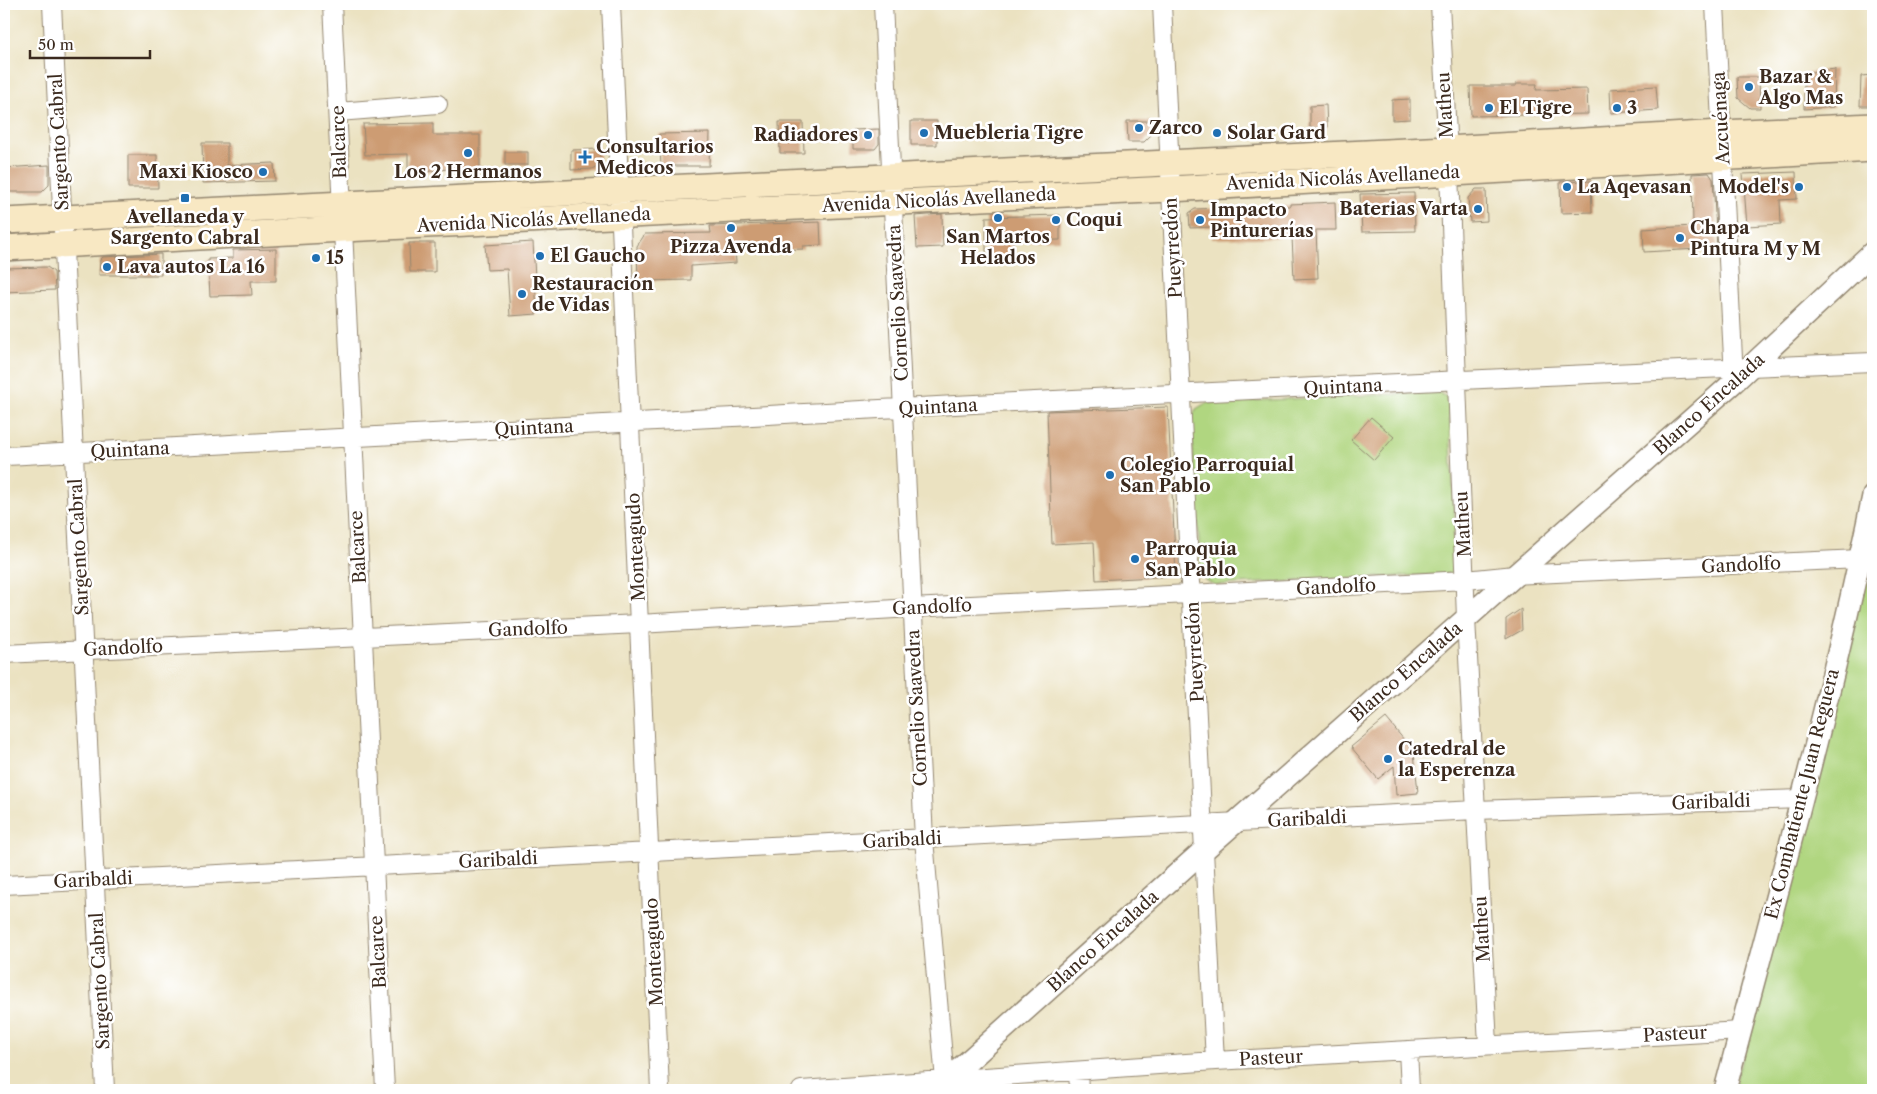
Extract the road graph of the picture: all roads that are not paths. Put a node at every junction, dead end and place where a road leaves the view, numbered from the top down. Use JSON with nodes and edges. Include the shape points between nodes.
{"nodes":[{"id":1,"x":52,"y":4,"type":"edge"},
{"id":2,"x":332,"y":4,"type":"edge"},
{"id":3,"x":611,"y":4,"type":"edge"},
{"id":4,"x":883,"y":4,"type":"edge"},
{"id":5,"x":1162,"y":4,"type":"edge"},
{"id":6,"x":1440,"y":4,"type":"edge"},
{"id":7,"x":1714,"y":4,"type":"edge"},
{"id":8,"x":438,"y":104,"type":"dead end"},
{"id":9,"x":338,"y":112,"type":"junction"},
{"id":10,"x":1873,"y":126,"type":"edge"},
{"id":11,"x":1723,"y":144,"type":"junction"},
{"id":12,"x":1873,"y":149,"type":"edge"},
{"id":13,"x":1448,"y":160,"type":"junction"},
{"id":14,"x":1169,"y":163,"type":"junction"},
{"id":15,"x":892,"y":177,"type":"junction"},
{"id":16,"x":1170,"y":189,"type":"junction"},
{"id":17,"x":620,"y":190,"type":"junction"},
{"id":18,"x":893,"y":202,"type":"junction"},
{"id":19,"x":621,"y":216,"type":"junction"},
{"id":20,"x":342,"y":217,"type":"junction"},
{"id":21,"x":63,"y":218,"type":"junction"},
{"id":22,"x":4,"y":222,"type":"edge"},
{"id":23,"x":64,"y":245,"type":"junction"},
{"id":24,"x":4,"y":248,"type":"edge"},
{"id":25,"x":1873,"y":252,"type":"edge"},
{"id":26,"x":1873,"y":362,"type":"edge"},
{"id":27,"x":1739,"y":372,"type":"junction"},
{"id":28,"x":1457,"y":381,"type":"junction"},
{"id":29,"x":1179,"y":395,"type":"junction"},
{"id":30,"x":903,"y":409,"type":"junction"},
{"id":31,"x":630,"y":423,"type":"junction"},
{"id":32,"x":353,"y":438,"type":"junction"},
{"id":33,"x":74,"y":452,"type":"junction"},
{"id":34,"x":4,"y":456,"type":"edge"},
{"id":35,"x":1873,"y":496,"type":"edge"},
{"id":36,"x":1860,"y":559,"type":"junction"},
{"id":37,"x":1515,"y":575,"type":"junction"},
{"id":38,"x":1466,"y":580,"type":"junction"},
{"id":39,"x":1192,"y":595,"type":"junction"},
{"id":40,"x":912,"y":608,"type":"junction"},
{"id":41,"x":1466,"y":618,"type":"junction"},
{"id":42,"x":639,"y":624,"type":"junction"},
{"id":43,"x":362,"y":636,"type":"junction"},
{"id":44,"x":84,"y":650,"type":"junction"},
{"id":45,"x":4,"y":654,"type":"edge"},
{"id":46,"x":1801,"y":799,"type":"junction"},
{"id":47,"x":1476,"y":810,"type":"junction"},
{"id":48,"x":1236,"y":822,"type":"junction"},
{"id":49,"x":1203,"y":824,"type":"junction"},
{"id":50,"x":924,"y":839,"type":"junction"},
{"id":51,"x":1204,"y":850,"type":"junction"},
{"id":52,"x":650,"y":853,"type":"junction"},
{"id":53,"x":374,"y":866,"type":"junction"},
{"id":54,"x":95,"y":880,"type":"junction"},
{"id":55,"x":4,"y":885,"type":"edge"},
{"id":56,"x":1741,"y":1031,"type":"junction"},
{"id":57,"x":1488,"y":1045,"type":"junction"},
{"id":58,"x":1408,"y":1050,"type":"junction"},
{"id":59,"x":1215,"y":1061,"type":"junction"},
{"id":60,"x":1078,"y":1071,"type":"junction"},
{"id":61,"x":941,"y":1086,"type":"edge"},
{"id":62,"x":105,"y":1090,"type":"edge"},
{"id":63,"x":385,"y":1090,"type":"edge"},
{"id":64,"x":660,"y":1090,"type":"edge"},
{"id":65,"x":801,"y":1090,"type":"edge"},
{"id":66,"x":1079,"y":1090,"type":"edge"},
{"id":67,"x":1410,"y":1090,"type":"edge"},
{"id":68,"x":1725,"y":1090,"type":"edge"}],
"edges":[{"from":1,"to":21,"type":"street","name":"Sargento Cabral"},
{"from":2,"to":9,"type":"street","name":"Balcarce"},
{"from":3,"to":17,"type":"street","name":"Monteagudo"},
{"from":4,"to":15,"type":"street","name":"Cornelio Saavedra"},
{"from":5,"to":14,"type":"street","name":"Pueyrredón"},
{"from":6,"to":13,"type":"street","name":"Matheu"},
{"from":7,"to":11,"type":"street","name":"Azcuénaga"},
{"from":8,"to":9,"type":"street"},
{"from":9,"to":20,"type":"street","name":"Balcarce"},
{"from":10,"to":11,"type":"main road","name":"Avenida Nicolás Avellaneda"},
{"from":11,"to":12,"type":"main road","name":"Avenida Nicolás Avellaneda"},
{"from":11,"to":13,"type":"main road","name":"Avenida Nicolás Avellaneda"},
{"from":11,"to":27,"type":"street","name":"Azcuénaga"},
{"from":13,"to":14,"type":"main road","name":"Avenida Nicolás Avellaneda"},
{"from":13,"to":16,"type":"main road","name":"Avenida Nicolás Avellaneda"},
{"from":13,"to":28,"type":"street","name":"Matheu"},
{"from":14,"to":15,"type":"main road","name":"Avenida Nicolás Avellaneda"},
{"from":14,"to":16,"type":"street","name":"Pueyrredón"},
{"from":15,"to":17,"type":"main road","name":"Avenida Nicolás Avellaneda"},
{"from":15,"to":18,"type":"street","name":"Cornelio Saavedra"},
{"from":16,"to":18,"type":"main road","name":"Avenida Nicolás Avellaneda"},
{"from":16,"to":29,"type":"street","name":"Pueyrredón"},
{"from":17,"to":19,"type":"street","name":"Monteagudo"},
{"from":17,"to":20,"type":"main road","name":"Avenida Nicolás Avellaneda"},
{"from":18,"to":19,"type":"main road","name":"Avenida Nicolás Avellaneda"},
{"from":18,"to":30,"type":"street","name":"Cornelio Saavedra"},
{"from":19,"to":20,"type":"main road","name":"Avenida Nicolás Avellaneda"},
{"from":19,"to":31,"type":"street","name":"Monteagudo"},
{"from":20,"to":21,"type":"main road","name":"Avenida Nicolás Avellaneda"},
{"from":20,"to":23,"type":"main road","name":"Avenida Nicolás Avellaneda"},
{"from":20,"to":32,"type":"street","name":"Balcarce"},
{"from":21,"to":22,"type":"main road","name":"Avenida Nicolás Avellaneda"},
{"from":21,"to":23,"type":"street","name":"Sargento Cabral"},
{"from":23,"to":24,"type":"main road","name":"Avenida Nicolás Avellaneda"},
{"from":23,"to":33,"type":"street","name":"Sargento Cabral"},
{"from":25,"to":27,"type":"street","name":"Blanco Encalada"},
{"from":26,"to":27,"type":"street","name":"Quintana"},
{"from":27,"to":28,"type":"street","name":"Quintana"},
{"from":27,"to":37,"type":"street","name":"Blanco Encalada"},
{"from":28,"to":29,"type":"street","name":"Quintana"},
{"from":28,"to":38,"type":"street","name":"Matheu"},
{"from":29,"to":30,"type":"street","name":"Quintana"},
{"from":29,"to":39,"type":"street","name":"Pueyrredón"},
{"from":30,"to":31,"type":"street","name":"Quintana"},
{"from":30,"to":40,"type":"street","name":"Cornelio Saavedra"},
{"from":31,"to":32,"type":"street","name":"Quintana"},
{"from":31,"to":42,"type":"street","name":"Monteagudo"},
{"from":32,"to":33,"type":"street","name":"Quintana"},
{"from":32,"to":43,"type":"street","name":"Balcarce"},
{"from":33,"to":34,"type":"street","name":"Quintana"},
{"from":33,"to":44,"type":"street","name":"Sargento Cabral"},
{"from":35,"to":36,"type":"street","name":"Ex Combatiente Juan Reguera"},
{"from":36,"to":37,"type":"street","name":"Gandolfo"},
{"from":36,"to":46,"type":"street","name":"Ex Combatiente Juan Reguera"},
{"from":37,"to":38,"type":"street","name":"Gandolfo"},
{"from":37,"to":41,"type":"street","name":"Blanco Encalada"},
{"from":38,"to":39,"type":"street","name":"Gandolfo"},
{"from":38,"to":41,"type":"street","name":"Matheu"},
{"from":39,"to":40,"type":"street","name":"Gandolfo"},
{"from":39,"to":49,"type":"street","name":"Pueyrredón"},
{"from":40,"to":42,"type":"street","name":"Gandolfo"},
{"from":40,"to":50,"type":"street","name":"Cornelio Saavedra"},
{"from":41,"to":47,"type":"street","name":"Matheu"},
{"from":41,"to":48,"type":"street","name":"Blanco Encalada"},
{"from":42,"to":43,"type":"street","name":"Gandolfo"},
{"from":42,"to":52,"type":"street","name":"Monteagudo"},
{"from":43,"to":44,"type":"street","name":"Gandolfo"},
{"from":43,"to":53,"type":"street","name":"Balcarce"},
{"from":44,"to":45,"type":"street","name":"Gandolfo"},
{"from":44,"to":54,"type":"street","name":"Sargento Cabral"},
{"from":46,"to":47,"type":"street","name":"Garibaldi"},
{"from":46,"to":56,"type":"street","name":"Ex Combatiente Juan Reguera"},
{"from":47,"to":48,"type":"street","name":"Garibaldi"},
{"from":47,"to":57,"type":"street","name":"Matheu"},
{"from":48,"to":49,"type":"street","name":"Garibaldi"},
{"from":48,"to":51,"type":"street","name":"Blanco Encalada"},
{"from":49,"to":50,"type":"street","name":"Garibaldi"},
{"from":49,"to":51,"type":"street","name":"Pueyrredón"},
{"from":50,"to":52,"type":"street","name":"Garibaldi"},
{"from":50,"to":61,"type":"street","name":"Cornelio Saavedra"},
{"from":51,"to":59,"type":"street","name":"Pueyrredón"},
{"from":51,"to":61,"type":"street","name":"Blanco Encalada"},
{"from":52,"to":53,"type":"street","name":"Garibaldi"},
{"from":52,"to":64,"type":"street","name":"Monteagudo"},
{"from":53,"to":54,"type":"street","name":"Garibaldi"},
{"from":53,"to":63,"type":"street","name":"Balcarce"},
{"from":54,"to":55,"type":"street","name":"Garibaldi"},
{"from":54,"to":62,"type":"street","name":"Sargento Cabral"},
{"from":56,"to":57,"type":"street","name":"Pasteur"},
{"from":56,"to":68,"type":"street","name":"Ex Combatiente Juan Reguera"},
{"from":57,"to":58,"type":"street","name":"Pasteur"},
{"from":58,"to":59,"type":"street","name":"Pasteur"},
{"from":58,"to":67,"type":"street"},
{"from":59,"to":60,"type":"street","name":"Pasteur"},
{"from":60,"to":61,"type":"street","name":"Pasteur"},
{"from":60,"to":66,"type":"street"},
{"from":61,"to":65,"type":"street","name":"Pasteur"}]}
